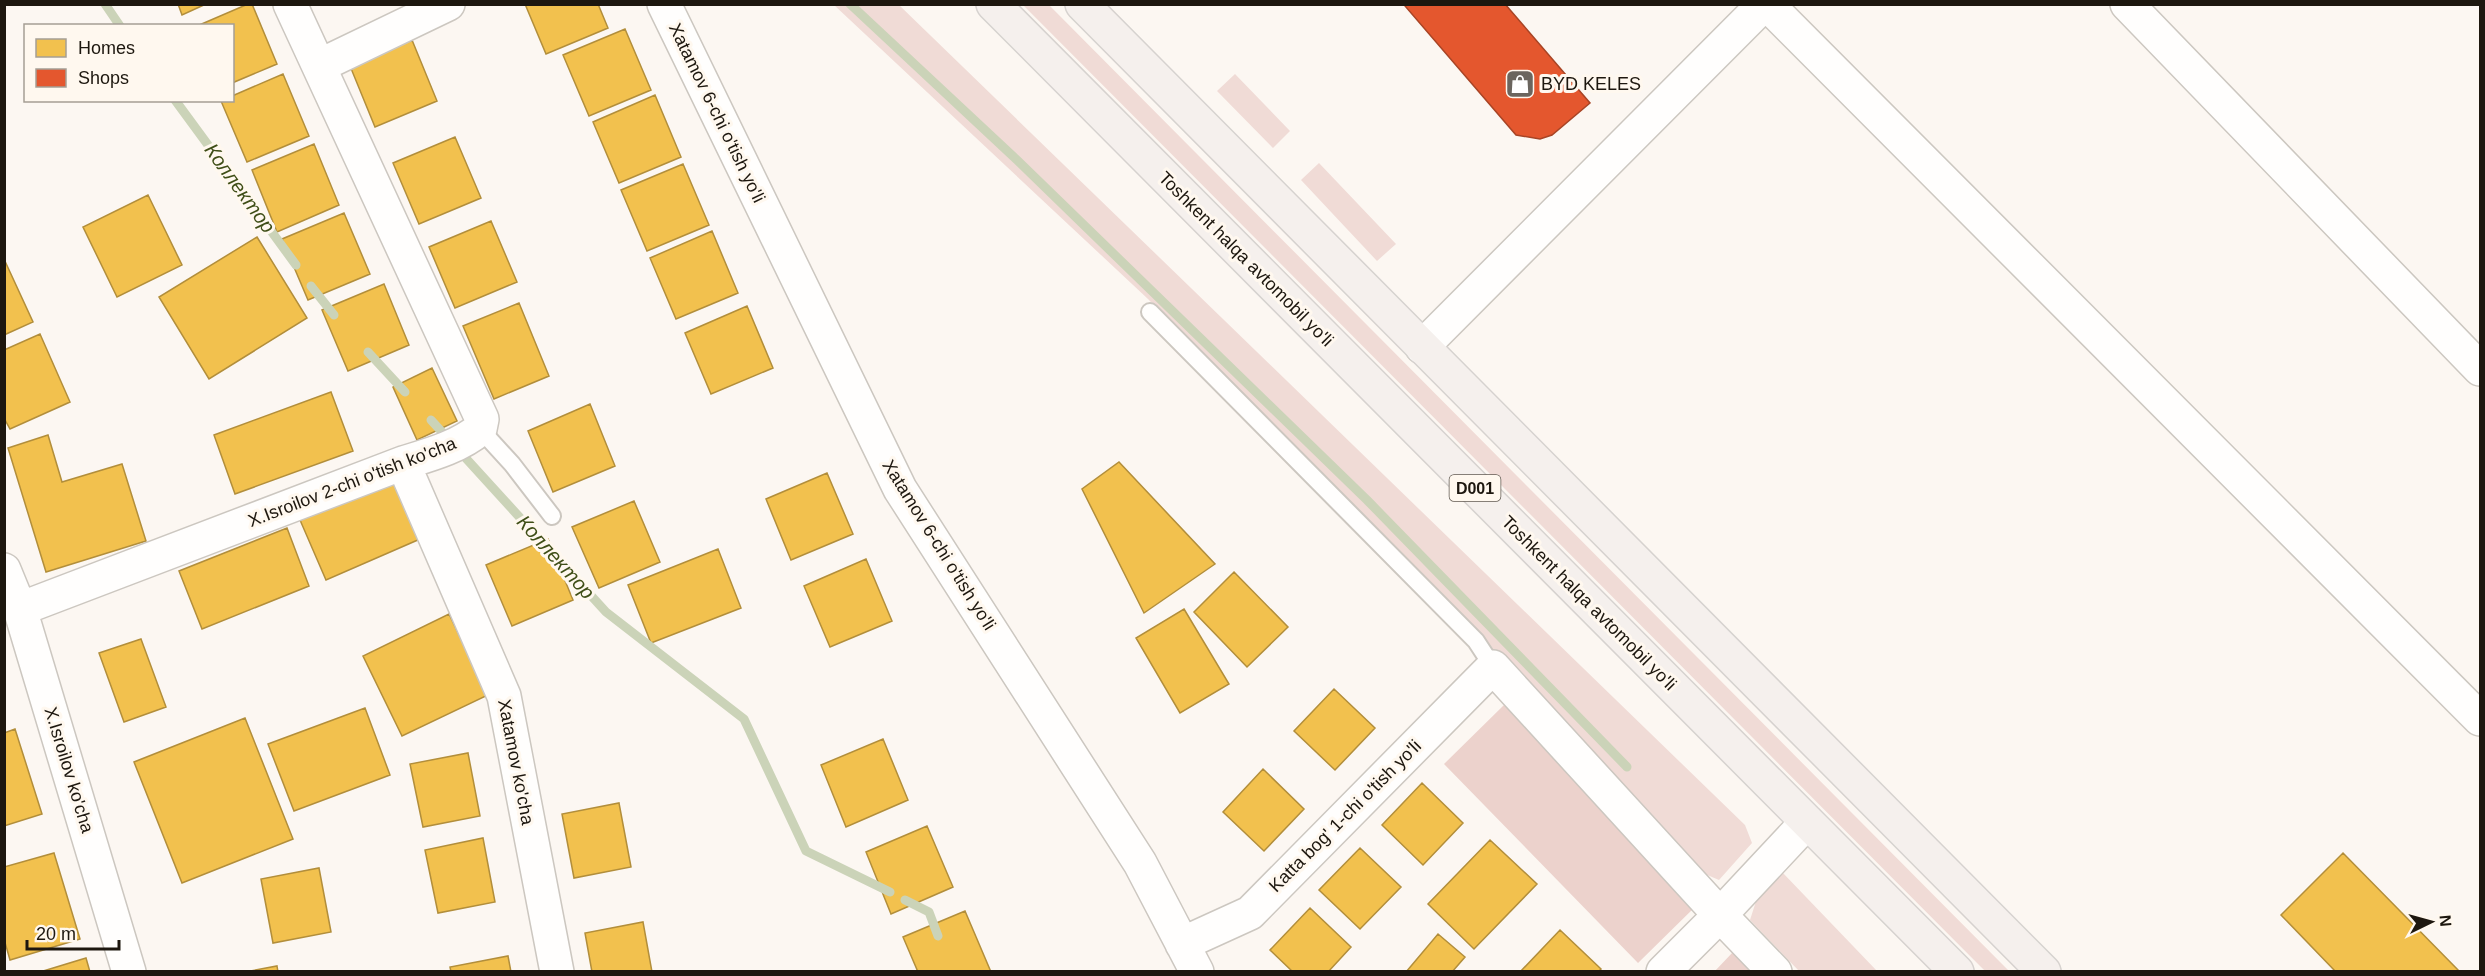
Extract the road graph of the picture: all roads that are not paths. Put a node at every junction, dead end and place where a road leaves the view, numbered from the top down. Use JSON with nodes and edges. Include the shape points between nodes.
{"nodes":[{"id":1,"x":290,"y":4,"type":"edge"},
{"id":2,"x":448,"y":4,"type":"edge"},
{"id":3,"x":664,"y":4,"type":"edge"},
{"id":4,"x":993,"y":4,"type":"edge"},
{"id":5,"x":1082,"y":4,"type":"edge"},
{"id":6,"x":1765,"y":4,"type":"edge"},
{"id":7,"x":2127,"y":4,"type":"edge"},
{"id":8,"x":318,"y":66,"type":"junction"},
{"id":9,"x":1150,"y":312,"type":"dead end"},
{"id":10,"x":1422,"y":346,"type":"junction"},
{"id":11,"x":2481,"y":369,"type":"edge"},
{"id":12,"x":458,"y":441,"type":"junction"},
{"id":13,"x":403,"y":463,"type":"junction"},
{"id":14,"x":552,"y":516,"type":"dead end"},
{"id":15,"x":4,"y":570,"type":"edge"},
{"id":16,"x":20,"y":609,"type":"junction"},
{"id":17,"x":1493,"y":668,"type":"junction"},
{"id":18,"x":2481,"y":719,"type":"edge"},
{"id":19,"x":1807,"y":822,"type":"junction"},
{"id":20,"x":1720,"y":915,"type":"junction"},
{"id":21,"x":1190,"y":958,"type":"edge"},
{"id":22,"x":129,"y":972,"type":"edge"},
{"id":23,"x":557,"y":972,"type":"edge"},
{"id":24,"x":1663,"y":972,"type":"edge"},
{"id":25,"x":1775,"y":972,"type":"edge"},
{"id":26,"x":1957,"y":972,"type":"edge"},
{"id":27,"x":2044,"y":972,"type":"edge"}],
"edges":[{"from":1,"to":8,"type":"street"},
{"from":2,"to":8,"type":"street"},
{"from":3,"to":21,"type":"street","name":"Xatamov 6-chi o'tish yo'li","via":[[900,489],[1140,863]]},
{"from":4,"to":19,"type":"highway","name":"Toshkent halqa avtomobil yo'li","number":"D001"},
{"from":5,"to":10,"type":"highway"},
{"from":6,"to":10,"type":"street"},
{"from":6,"to":18,"type":"street"},
{"from":7,"to":11,"type":"street"},
{"from":8,"to":12,"type":"street","via":[[482,419]]},
{"from":9,"to":17,"type":"lane","via":[[1476,641]]},
{"from":10,"to":27,"type":"highway"},
{"from":12,"to":13,"type":"street","name":"X.Isroilov 2-chi o'tish ko'cha"},
{"from":12,"to":14,"type":"lane","via":[[512,464]]},
{"from":13,"to":16,"type":"street","name":"X.Isroilov 2-chi o'tish ko'cha"},
{"from":13,"to":23,"type":"street","name":"Xatamov ko'cha","via":[[504,696]]},
{"from":15,"to":16,"type":"street","name":"X.Isroilov ko'cha"},
{"from":16,"to":22,"type":"street","name":"X.Isroilov ko'cha"},
{"from":17,"to":20,"type":"street"},
{"from":17,"to":21,"type":"street","name":"Katta bog' 1-chi o'tish yo'li","via":[[1250,913]]},
{"from":19,"to":20,"type":"street"},
{"from":19,"to":26,"type":"highway","name":"Toshkent halqa avtomobil yo'li","number":"D001"},
{"from":20,"to":24,"type":"street"},
{"from":20,"to":25,"type":"street"}]}
